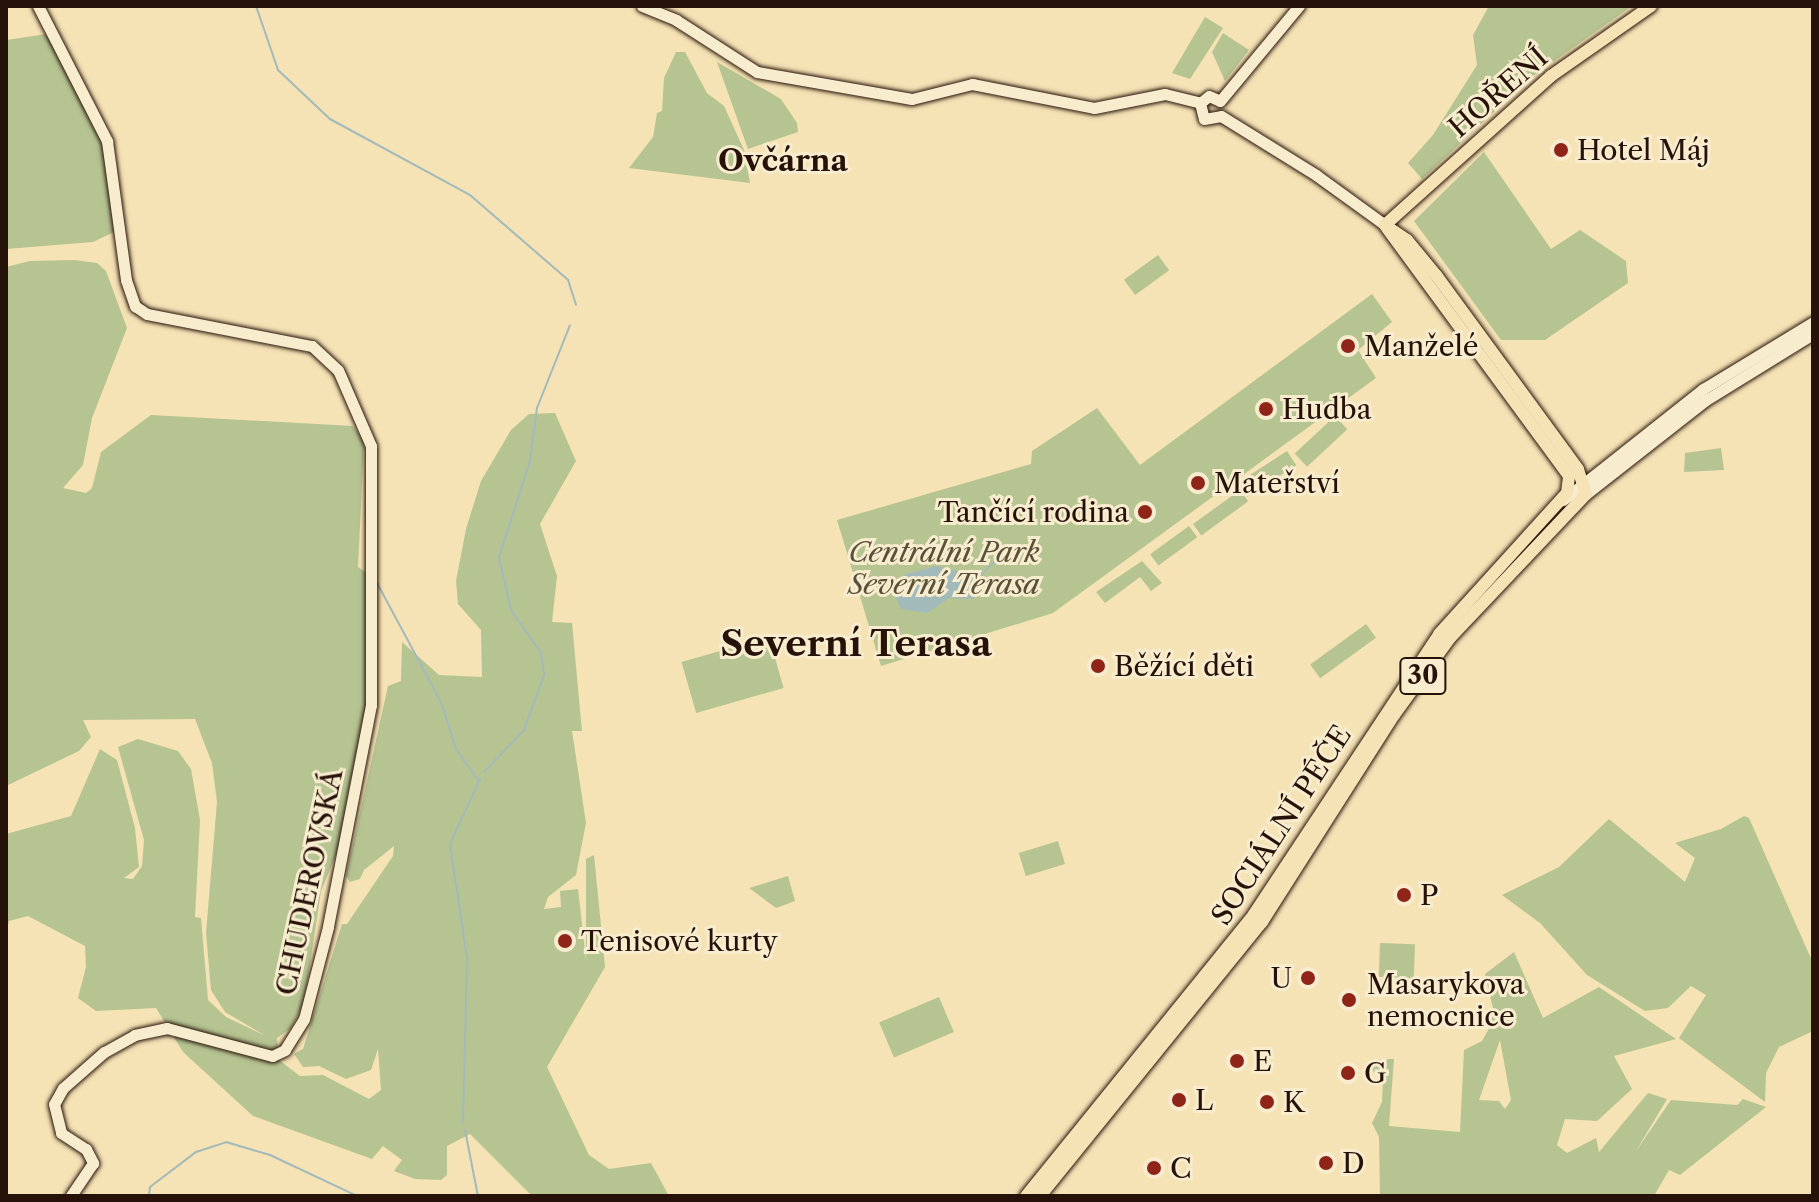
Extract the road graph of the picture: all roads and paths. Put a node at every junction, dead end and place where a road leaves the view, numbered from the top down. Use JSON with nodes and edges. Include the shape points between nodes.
{"nodes":[{"id":1,"x":38,"y":6,"type":"edge"},
{"id":2,"x":642,"y":6,"type":"edge"},
{"id":3,"x":1299,"y":6,"type":"edge"},
{"id":4,"x":1651,"y":6,"type":"edge"},
{"id":5,"x":1220,"y":101,"type":"junction"},
{"id":6,"x":1200,"y":103,"type":"junction"},
{"id":7,"x":1221,"y":116,"type":"junction"},
{"id":8,"x":1385,"y":225,"type":"junction"},
{"id":9,"x":1813,"y":322,"type":"edge"},
{"id":10,"x":1813,"y":334,"type":"edge"},
{"id":11,"x":1605,"y":464,"type":"junction"},
{"id":12,"x":1574,"y":473,"type":"junction"},
{"id":13,"x":1582,"y":487,"type":"junction"},
{"id":14,"x":1563,"y":500,"type":"junction"},
{"id":15,"x":71,"y":1196,"type":"edge"},
{"id":16,"x":1026,"y":1196,"type":"edge"},
{"id":17,"x":1040,"y":1196,"type":"edge"}],
"edges":[{"from":1,"to":15,"type":"street","name":"CHUDEROVSKÁ","via":[[107,141],[117,187],[123,266],[135,306],[147,314],[312,346],[338,370],[370,435],[371,705],[328,927],[304,1019],[285,1050],[272,1056],[167,1028],[135,1035],[97,1058],[63,1088],[54,1104],[61,1133],[86,1149],[93,1163]]},
{"from":2,"to":6,"type":"street","via":[[676,20],[757,72],[912,99],[972,84],[1094,108],[1165,94]]},
{"from":3,"to":5,"type":"street"},
{"from":4,"to":8,"type":"main road","name":"HOŘENÍ","via":[[1551,76]]},
{"from":5,"to":6,"type":"street","via":[[1209,96]]},
{"from":5,"to":7,"type":"street"},
{"from":6,"to":7,"type":"street","via":[[1204,119]]},
{"from":7,"to":8,"type":"street"},
{"from":8,"to":12,"type":"main road"},
{"from":9,"to":11,"type":"street","via":[[1703,389]]},
{"from":10,"to":13,"type":"street","via":[[1706,400]]},
{"from":11,"to":12,"type":"street"},
{"from":11,"to":13,"type":"street"},
{"from":12,"to":13,"type":"main road"},
{"from":12,"to":14,"type":"main road","number":"30"},
{"from":13,"to":14,"type":"street","name":"SOCIÁLNÍ PÉČE","number":"30"},
{"from":13,"to":17,"type":"main road","name":"SOCIÁLNÍ PÉČE","number":"30","via":[[1445,644],[1262,922]]},
{"from":14,"to":16,"type":"main road","name":"SOCIÁLNÍ PÉČE","number":"30","via":[[1439,634],[1247,924]]}]}
